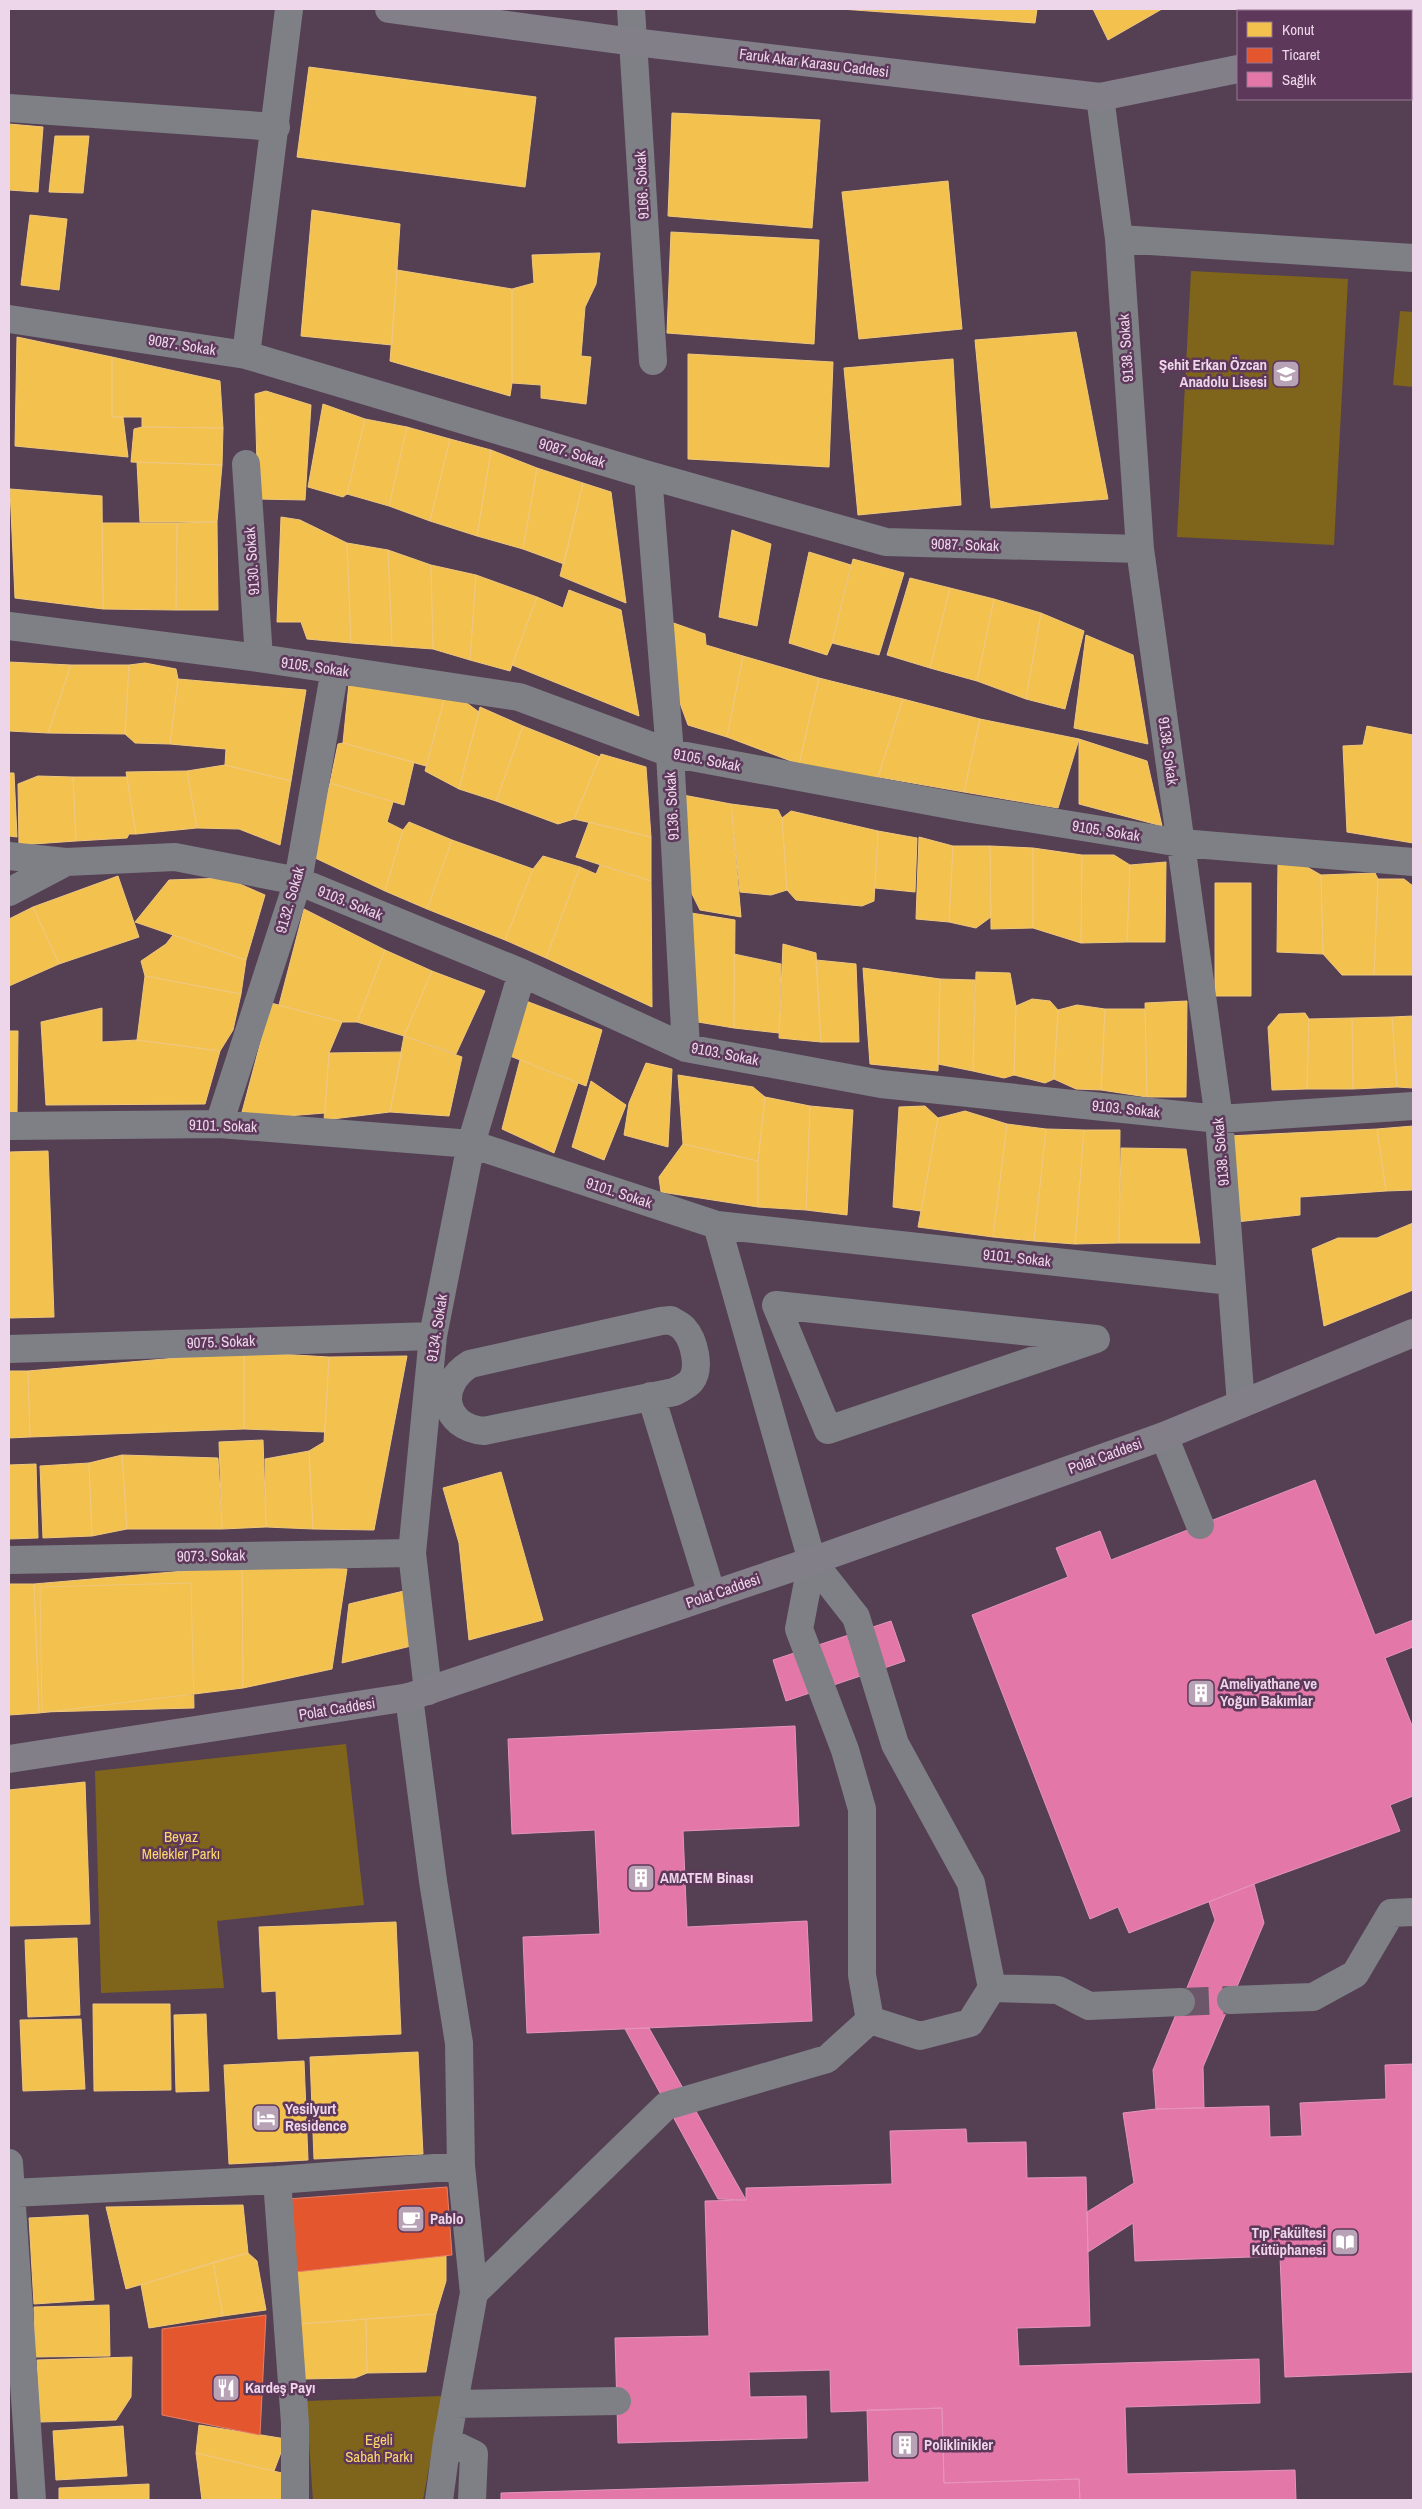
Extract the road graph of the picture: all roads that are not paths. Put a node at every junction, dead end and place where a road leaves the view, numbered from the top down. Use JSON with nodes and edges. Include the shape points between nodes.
{"nodes":[{"id":1,"x":289,"y":9,"type":"edge"},
{"id":2,"x":389,"y":9,"type":"edge"},
{"id":3,"x":631,"y":9,"type":"edge"},
{"id":4,"x":634,"y":42,"type":"junction"},
{"id":5,"x":1237,"y":69,"type":"edge"},
{"id":6,"x":1100,"y":97,"type":"junction"},
{"id":7,"x":9,"y":108,"type":"edge"},
{"id":8,"x":276,"y":127,"type":"junction"},
{"id":9,"x":1119,"y":238,"type":"junction"},
{"id":10,"x":1413,"y":258,"type":"edge"},
{"id":11,"x":9,"y":318,"type":"edge"},
{"id":12,"x":246,"y":355,"type":"junction"},
{"id":13,"x":653,"y":361,"type":"dead end"},
{"id":14,"x":246,"y":464,"type":"dead end"},
{"id":15,"x":648,"y":475,"type":"junction"},
{"id":16,"x":1140,"y":549,"type":"junction"},
{"id":17,"x":9,"y":626,"type":"edge"},
{"id":18,"x":259,"y":658,"type":"junction"},
{"id":19,"x":335,"y":670,"type":"junction"},
{"id":20,"x":670,"y":753,"type":"junction"},
{"id":21,"x":1181,"y":843,"type":"junction"},
{"id":22,"x":9,"y":856,"type":"edge"},
{"id":23,"x":66,"y":862,"type":"junction"},
{"id":24,"x":1413,"y":862,"type":"edge"},
{"id":25,"x":298,"y":881,"type":"junction"},
{"id":26,"x":9,"y":892,"type":"edge"},
{"id":27,"x":522,"y":973,"type":"junction"},
{"id":28,"x":686,"y":1048,"type":"junction"},
{"id":29,"x":1413,"y":1106,"type":"edge"},
{"id":30,"x":1219,"y":1119,"type":"junction"},
{"id":31,"x":219,"y":1124,"type":"junction"},
{"id":32,"x":9,"y":1126,"type":"edge"},
{"id":33,"x":471,"y":1144,"type":"junction"},
{"id":34,"x":716,"y":1225,"type":"junction"},
{"id":35,"x":1230,"y":1281,"type":"junction"},
{"id":36,"x":1413,"y":1333,"type":"edge"},
{"id":37,"x":433,"y":1336,"type":"junction"},
{"id":38,"x":9,"y":1349,"type":"edge"},
{"id":39,"x":798,"y":1358,"type":"junction"},
{"id":40,"x":757,"y":1370,"type":"junction"},
{"id":41,"x":651,"y":1396,"type":"junction"},
{"id":42,"x":1240,"y":1404,"type":"junction"},
{"id":43,"x":1164,"y":1436,"type":"junction"},
{"id":44,"x":1200,"y":1525,"type":"dead end"},
{"id":45,"x":412,"y":1553,"type":"junction"},
{"id":46,"x":9,"y":1560,"type":"edge"},
{"id":47,"x":812,"y":1561,"type":"junction"},
{"id":48,"x":712,"y":1595,"type":"junction"},
{"id":49,"x":418,"y":1694,"type":"junction"},
{"id":50,"x":9,"y":1759,"type":"edge"},
{"id":51,"x":1413,"y":1912,"type":"edge"},
{"id":52,"x":992,"y":1988,"type":"junction"},
{"id":53,"x":1231,"y":2000,"type":"tunnel mouth"},
{"id":54,"x":1181,"y":2002,"type":"tunnel mouth"},
{"id":55,"x":870,"y":2020,"type":"junction"},
{"id":56,"x":9,"y":2163,"type":"edge"},
{"id":57,"x":461,"y":2166,"type":"junction"},
{"id":58,"x":277,"y":2180,"type":"junction"},
{"id":59,"x":12,"y":2193,"type":"junction"},
{"id":60,"x":474,"y":2293,"type":"junction"},
{"id":61,"x":617,"y":2401,"type":"dead end"},
{"id":62,"x":454,"y":2404,"type":"junction"},
{"id":63,"x":447,"y":2441,"type":"junction"},
{"id":64,"x":32,"y":2500,"type":"edge"},
{"id":65,"x":295,"y":2500,"type":"edge"},
{"id":66,"x":439,"y":2500,"type":"edge"},
{"id":67,"x":472,"y":2500,"type":"edge"}],
"edges":[{"from":1,"to":8,"type":"street"},
{"from":2,"to":4,"type":"main road","name":"Faruk Akar Karasu Caddesi"},
{"from":3,"to":4,"type":"street","name":"9166. Sokak"},
{"from":4,"to":6,"type":"main road","name":"Faruk Akar Karasu Caddesi"},
{"from":4,"to":13,"type":"street","name":"9166. Sokak"},
{"from":5,"to":6,"type":"main road","name":"Faruk Akar Karasu Caddesi"},
{"from":6,"to":9,"type":"street","name":"9138. Sokak"},
{"from":7,"to":8,"type":"street"},
{"from":8,"to":12,"type":"street"},
{"from":9,"to":10,"type":"street"},
{"from":9,"to":16,"type":"street","name":"9138. Sokak"},
{"from":11,"to":12,"type":"street","name":"9087. Sokak"},
{"from":12,"to":15,"type":"street","name":"9087. Sokak"},
{"from":14,"to":18,"type":"street","name":"9130. Sokak"},
{"from":15,"to":16,"type":"street","name":"9087. Sokak","via":[[886,542]]},
{"from":15,"to":20,"type":"street","name":"9136. Sokak"},
{"from":16,"to":21,"type":"street","name":"9138. Sokak"},
{"from":17,"to":18,"type":"street","name":"9105. Sokak"},
{"from":18,"to":19,"type":"street","name":"9105. Sokak"},
{"from":19,"to":20,"type":"street","name":"9105. Sokak","via":[[519,697]]},
{"from":19,"to":25,"type":"street","name":"9132. Sokak"},
{"from":20,"to":21,"type":"street","name":"9105. Sokak","via":[[966,808]]},
{"from":20,"to":28,"type":"street","name":"9136. Sokak"},
{"from":21,"to":24,"type":"street","name":"9105. Sokak"},
{"from":21,"to":30,"type":"street","name":"9138. Sokak"},
{"from":22,"to":23,"type":"street","name":"9103. Sokak"},
{"from":23,"to":25,"type":"street","name":"9103. Sokak","via":[[174,857]]},
{"from":23,"to":26,"type":"street"},
{"from":25,"to":27,"type":"street","name":"9103. Sokak"},
{"from":25,"to":31,"type":"street","name":"9132. Sokak"},
{"from":27,"to":28,"type":"street","name":"9103. Sokak"},
{"from":27,"to":33,"type":"street","name":"9134. Sokak"},
{"from":28,"to":30,"type":"street","name":"9103. Sokak","via":[[881,1084]]},
{"from":29,"to":30,"type":"street","name":"9103. Sokak"},
{"from":30,"to":35,"type":"street","name":"9138. Sokak"},
{"from":31,"to":32,"type":"street","name":"9101. Sokak"},
{"from":31,"to":33,"type":"street","name":"9101. Sokak"},
{"from":33,"to":34,"type":"street","name":"9101. Sokak"},
{"from":33,"to":37,"type":"street","name":"9134. Sokak"},
{"from":34,"to":35,"type":"street","name":"9101. Sokak"},
{"from":34,"to":40,"type":"street"},
{"from":35,"to":42,"type":"street","name":"9138. Sokak"},
{"from":36,"to":42,"type":"main road","name":"Polat Caddesi"},
{"from":37,"to":38,"type":"street","name":"9075. Sokak"},
{"from":37,"to":45,"type":"street","name":"9134. Sokak"},
{"from":39,"to":39,"type":"street","via":[[828,1430],[1096,1339],[776,1305]]},
{"from":39,"to":40,"type":"street"},
{"from":40,"to":47,"type":"street"},
{"from":41,"to":41,"type":"street","via":[[484,1431],[462,1425],[449,1406],[447,1394],[459,1371],[470,1364],[671,1320],[684,1329],[692,1343],[695,1372],[684,1387]]},
{"from":41,"to":48,"type":"street"},
{"from":42,"to":43,"type":"main road","name":"Polat Caddesi"},
{"from":43,"to":44,"type":"street"},
{"from":43,"to":47,"type":"main road","name":"Polat Caddesi"},
{"from":45,"to":46,"type":"street","name":"9073. Sokak"},
{"from":45,"to":49,"type":"street","name":"9134. Sokak"},
{"from":47,"to":48,"type":"main road","name":"Polat Caddesi"},
{"from":47,"to":52,"type":"street","via":[[856,1617],[895,1744],[971,1883]]},
{"from":47,"to":55,"type":"street","via":[[799,1629],[845,1750],[862,1809],[862,1975]]},
{"from":48,"to":49,"type":"main road","name":"Polat Caddesi"},
{"from":49,"to":50,"type":"main road","name":"Polat Caddesi"},
{"from":49,"to":57,"type":"street","name":"9134. Sokak","via":[[433,1881],[458,2043]]},
{"from":51,"to":53,"type":"street","via":[[1391,1913],[1355,1974],[1313,1997]]},
{"from":52,"to":54,"type":"street","via":[[1058,1990],[1089,2006]]},
{"from":52,"to":55,"type":"street","via":[[970,2023],[920,2036]]},
{"from":55,"to":60,"type":"street","via":[[827,2060],[666,2106]]},
{"from":56,"to":59,"type":"street"},
{"from":57,"to":58,"type":"street"},
{"from":57,"to":60,"type":"street","name":"9134. Sokak"},
{"from":58,"to":59,"type":"street"},
{"from":58,"to":65,"type":"street","via":[[295,2423]]},
{"from":59,"to":64,"type":"street"},
{"from":60,"to":62,"type":"street","name":"9134. Sokak"},
{"from":61,"to":62,"type":"street"},
{"from":62,"to":63,"type":"street","name":"9134. Sokak"},
{"from":63,"to":66,"type":"street","name":"9134. Sokak"},
{"from":63,"to":67,"type":"street","via":[[474,2454]]}]}
